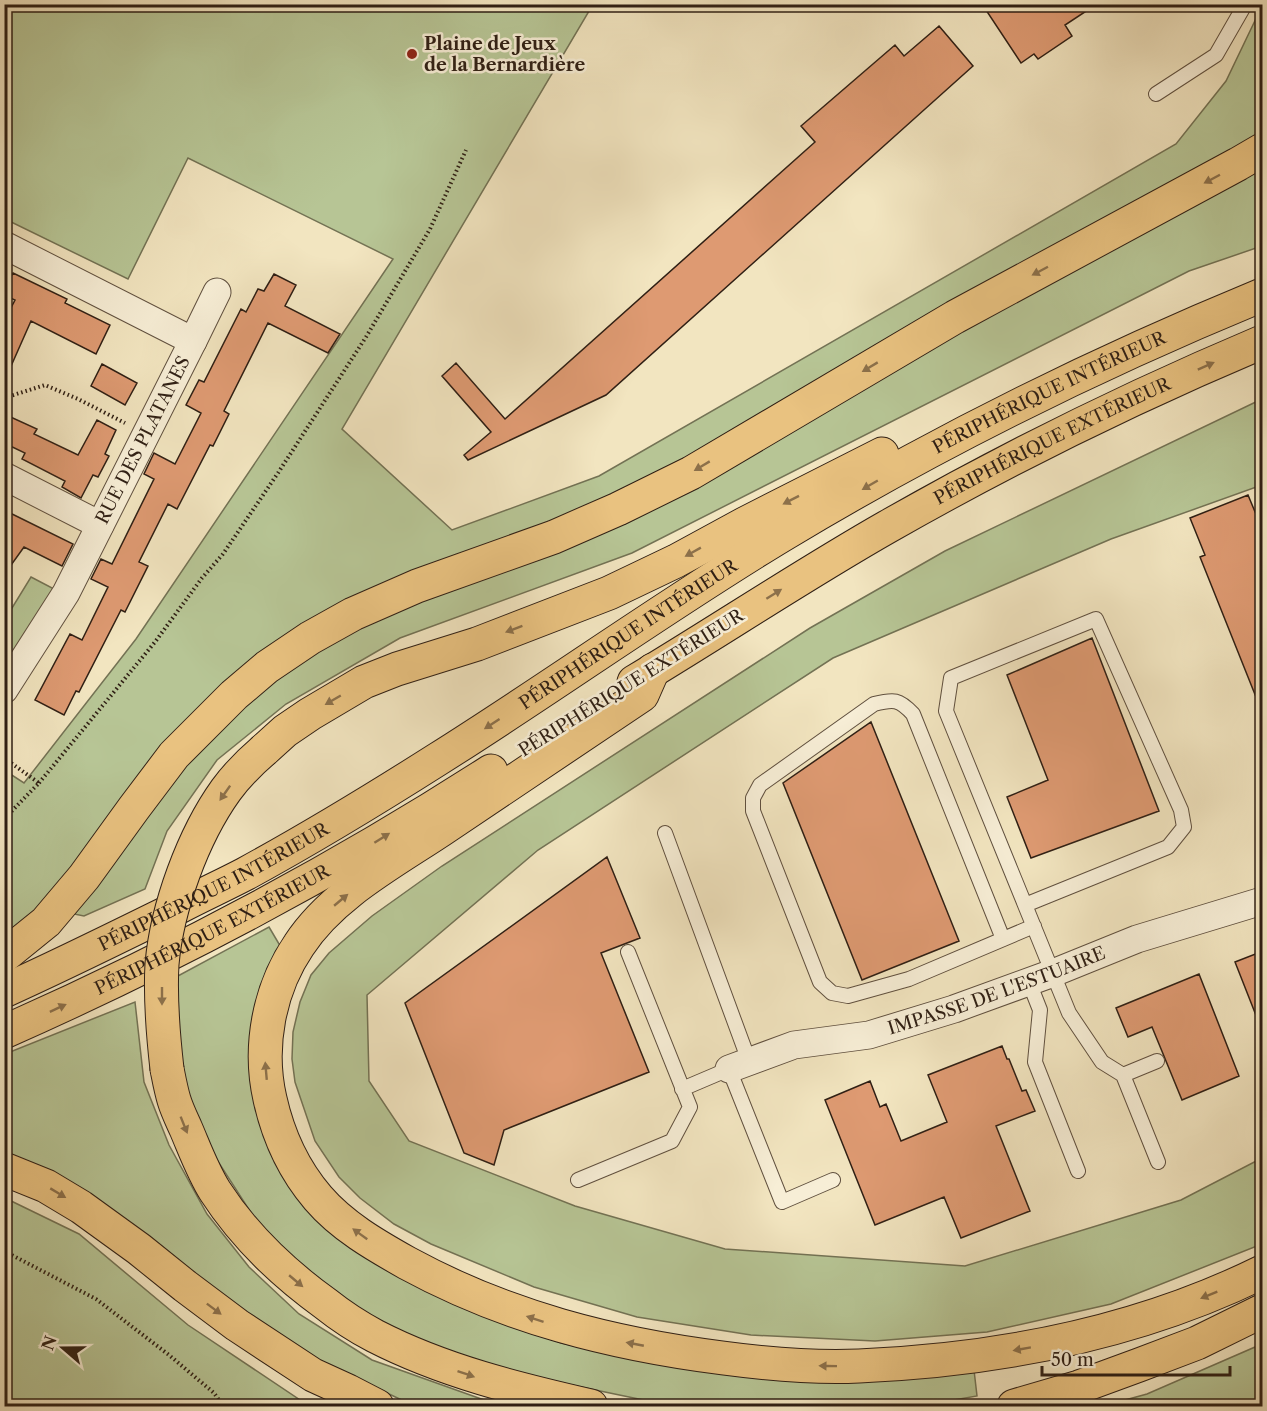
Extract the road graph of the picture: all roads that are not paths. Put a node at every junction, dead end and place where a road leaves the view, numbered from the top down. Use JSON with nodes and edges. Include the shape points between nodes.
{"nodes":[{"id":1,"x":1244,"y":4,"type":"edge"},
{"id":2,"x":1156,"y":94,"type":"dead end"},
{"id":3,"x":1263,"y":150,"type":"edge"},
{"id":4,"x":7,"y":253,"type":"edge"},
{"id":5,"x":1263,"y":279,"type":"edge"},
{"id":6,"x":218,"y":292,"type":"dead end"},
{"id":7,"x":1263,"y":295,"type":"edge"},
{"id":8,"x":193,"y":341,"type":"junction"},
{"id":9,"x":1263,"y":342,"type":"edge"},
{"id":10,"x":4,"y":476,"type":"edge"},
{"id":11,"x":100,"y":525,"type":"junction"},
{"id":12,"x":653,"y":670,"type":"junction"},
{"id":13,"x":4,"y":690,"type":"edge"},
{"id":14,"x":665,"y":833,"type":"dead end"},
{"id":15,"x":1263,"y":901,"type":"edge"},
{"id":16,"x":1025,"y":905,"type":"junction"},
{"id":17,"x":1034,"y":926,"type":"junction"},
{"id":18,"x":1003,"y":939,"type":"junction"},
{"id":19,"x":628,"y":952,"type":"dead end"},
{"id":20,"x":4,"y":956,"type":"edge"},
{"id":21,"x":1041,"y":977,"type":"junction"},
{"id":22,"x":4,"y":991,"type":"edge"},
{"id":23,"x":4,"y":1032,"type":"edge"},
{"id":24,"x":1157,"y":1061,"type":"dead end"},
{"id":25,"x":739,"y":1065,"type":"junction"},
{"id":26,"x":1123,"y":1075,"type":"junction"},
{"id":27,"x":682,"y":1089,"type":"junction"},
{"id":28,"x":1158,"y":1162,"type":"dead end"},
{"id":29,"x":4,"y":1169,"type":"edge"},
{"id":30,"x":1078,"y":1171,"type":"dead end"},
{"id":31,"x":578,"y":1180,"type":"dead end"},
{"id":32,"x":833,"y":1180,"type":"dead end"},
{"id":33,"x":1263,"y":1272,"type":"edge"},
{"id":34,"x":1263,"y":1311,"type":"edge"},
{"id":35,"x":377,"y":1407,"type":"edge"},
{"id":36,"x":591,"y":1407,"type":"edge"},
{"id":37,"x":1014,"y":1407,"type":"edge"}],
"edges":[{"from":1,"to":2,"type":"lane","via":[[1216,55]]},
{"from":3,"to":20,"type":"highway","one_way":true,"via":[[955,317],[691,473],[554,537],[417,586],[310,638],[267,667],[174,755],[46,922]]},
{"from":4,"to":8,"type":"street","name":"RUE DES PLATANES"},
{"from":5,"to":36,"type":"highway","one_way":true,"bridge":true,"via":[[878,456],[609,593],[364,682],[310,714],[264,750],[226,790],[201,830],[184,872],[167,936],[162,964],[162,1030],[175,1102],[215,1190],[267,1255],[299,1285],[375,1336],[465,1374]]},
{"from":6,"to":8,"type":"street"},
{"from":7,"to":22,"type":"highway","name":"PÉRIPHÉRIQUE INTÉRIEUR","one_way":true,"via":[[1077,377],[901,467],[700,587],[438,759],[314,835],[102,946]]},
{"from":8,"to":11,"type":"street","name":"RUE DES PLATANES"},
{"from":12,"to":9,"type":"highway","name":"PÉRIPHÉRIQUE EXTÉRIEUR","one_way":true,"via":[[785,587],[941,497],[1067,432]]},
{"from":10,"to":11,"type":"street"},
{"from":11,"to":13,"type":"street","name":"RUE DES PLATANES","via":[[66,593]]},
{"from":23,"to":12,"type":"highway","name":"PÉRIPHÉRIQUE EXTÉRIEUR","one_way":true,"via":[[129,974],[349,858]]},
{"from":33,"to":12,"type":"highway","one_way":true,"via":[[1150,1317],[1051,1344],[951,1360],[856,1366],[777,1364],[635,1344],[508,1310],[427,1274],[378,1247],[336,1216],[293,1162],[273,1114],[267,1087],[265,1040],[269,1017],[297,948],[312,927],[359,885],[642,695]]},
{"from":14,"to":25,"type":"lane"},
{"from":15,"to":21,"type":"street","name":"IMPASSE DE L'ESTUAIRE","via":[[1137,939]]},
{"from":16,"to":16,"type":"lane","via":[[1168,848],[1184,827],[1181,810],[1096,619],[951,678],[946,711]]},
{"from":16,"to":17,"type":"lane"},
{"from":17,"to":18,"type":"lane"},
{"from":17,"to":21,"type":"lane"},
{"from":18,"to":18,"type":"lane","via":[[909,979],[848,996],[832,993],[820,982],[753,811],[753,798],[760,785],[874,704],[891,700],[903,704],[913,714]]},
{"from":19,"to":27,"type":"lane"},
{"from":21,"to":25,"type":"street","name":"IMPASSE DE L'ESTUAIRE","via":[[869,1035],[794,1044]]},
{"from":21,"to":26,"type":"lane","via":[[1102,1062]]},
{"from":21,"to":30,"type":"lane","via":[[1035,1062]]},
{"from":24,"to":26,"type":"lane"},
{"from":25,"to":27,"type":"lane"},
{"from":25,"to":32,"type":"lane","via":[[782,1202]]},
{"from":26,"to":28,"type":"lane"},
{"from":27,"to":31,"type":"lane","via":[[690,1107],[672,1141]]},
{"from":29,"to":35,"type":"highway","one_way":true,"via":[[46,1186],[81,1207],[237,1325],[313,1375]]},
{"from":34,"to":37,"type":"highway","via":[[1149,1362]]}]}
